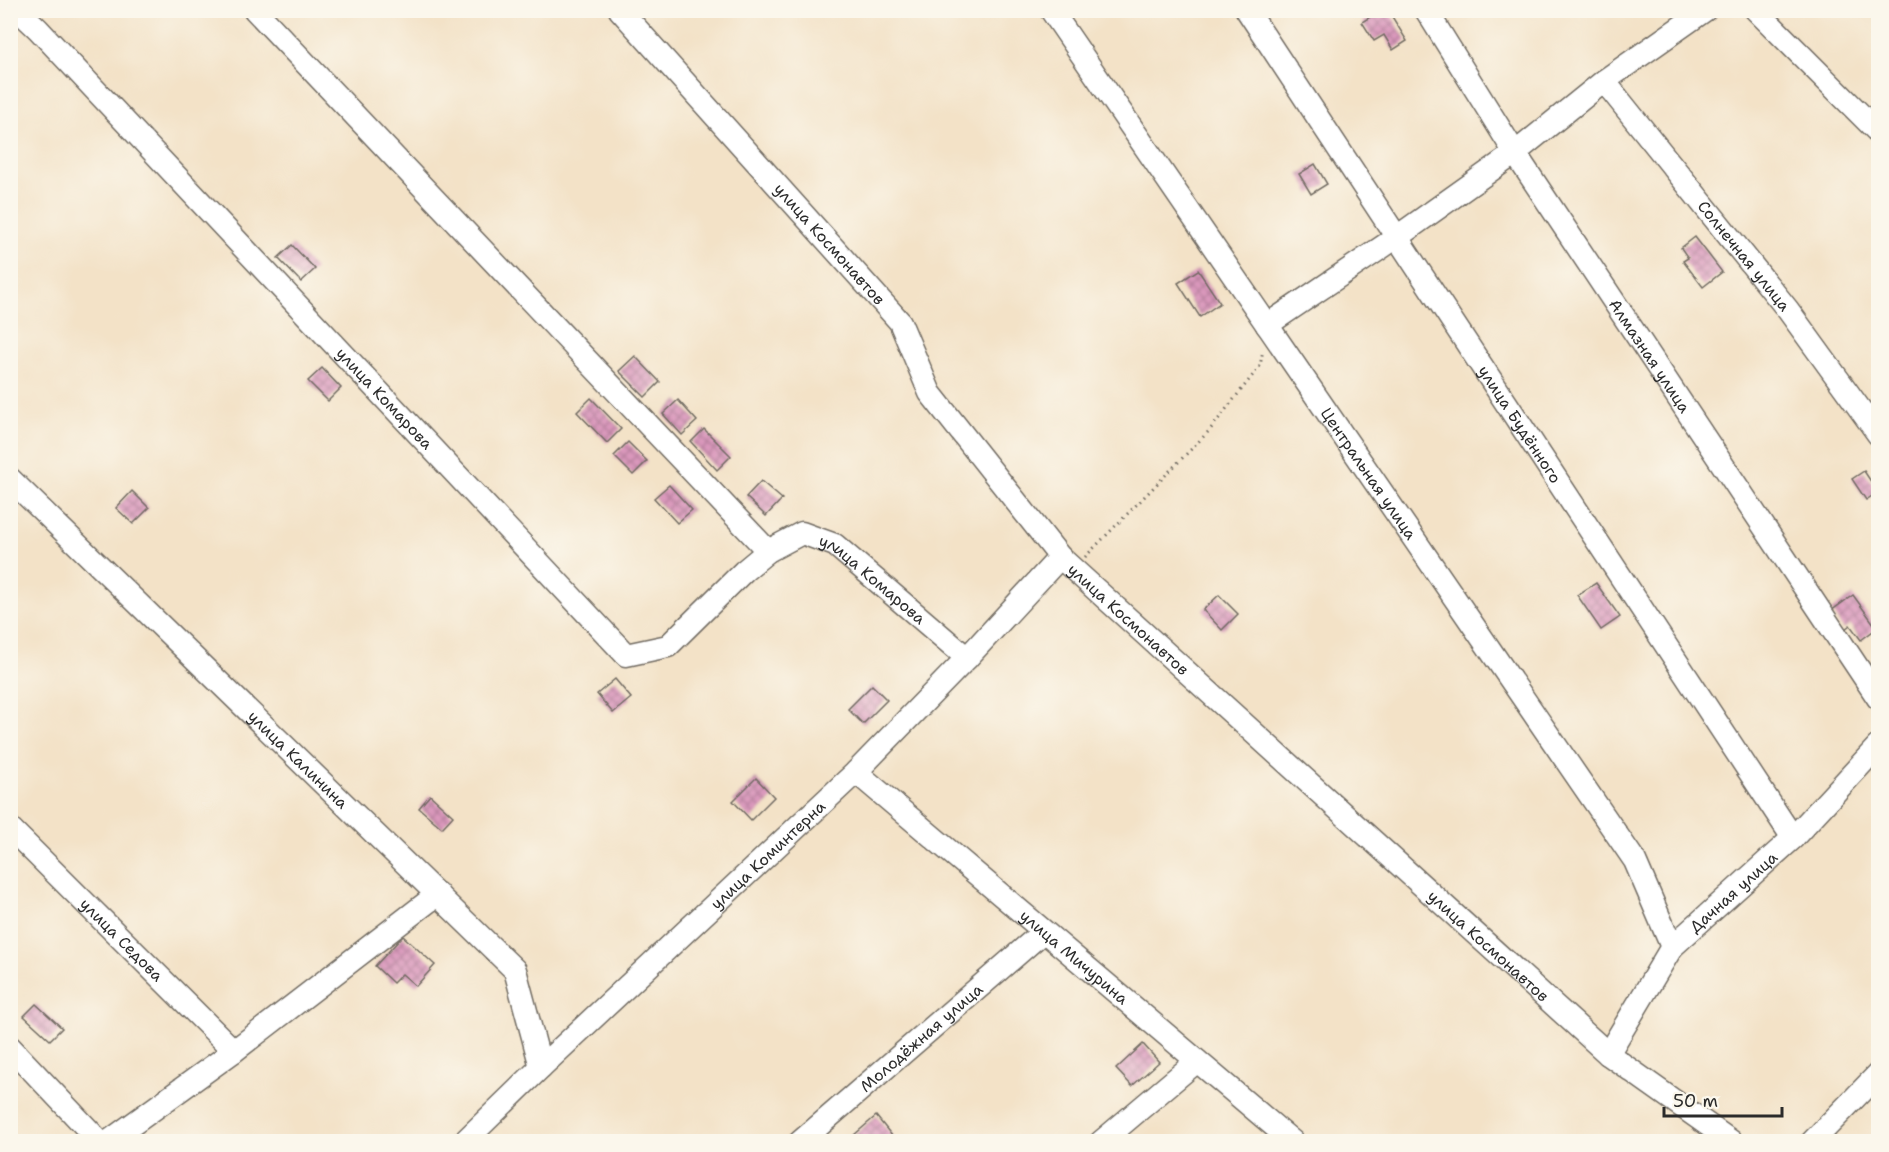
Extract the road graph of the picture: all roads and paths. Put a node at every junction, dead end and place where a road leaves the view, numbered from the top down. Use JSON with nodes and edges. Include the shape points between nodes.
{"nodes":[{"id":1,"x":18,"y":10,"type":"edge"},
{"id":2,"x":255,"y":10,"type":"edge"},
{"id":3,"x":620,"y":10,"type":"edge"},
{"id":4,"x":1051,"y":10,"type":"edge"},
{"id":5,"x":1247,"y":10,"type":"edge"},
{"id":6,"x":1426,"y":10,"type":"edge"},
{"id":7,"x":1705,"y":10,"type":"edge"},
{"id":8,"x":1756,"y":10,"type":"edge"},
{"id":9,"x":1604,"y":81,"type":"junction"},
{"id":10,"x":1878,"y":132,"type":"edge"},
{"id":11,"x":1515,"y":153,"type":"junction"},
{"id":12,"x":1397,"y":237,"type":"junction"},
{"id":13,"x":1267,"y":325,"type":"junction"},
{"id":14,"x":1878,"y":435,"type":"edge"},
{"id":15,"x":10,"y":479,"type":"edge"},
{"id":16,"x":768,"y":551,"type":"junction"},
{"id":17,"x":1066,"y":563,"type":"junction"},
{"id":18,"x":967,"y":658,"type":"junction"},
{"id":19,"x":1878,"y":699,"type":"edge"},
{"id":20,"x":1878,"y":746,"type":"edge"},
{"id":21,"x":856,"y":772,"type":"junction"},
{"id":22,"x":10,"y":828,"type":"edge"},
{"id":23,"x":1793,"y":838,"type":"junction"},
{"id":24,"x":438,"y":894,"type":"junction"},
{"id":25,"x":1043,"y":932,"type":"junction"},
{"id":26,"x":1672,"y":947,"type":"junction"},
{"id":27,"x":10,"y":1047,"type":"edge"},
{"id":28,"x":234,"y":1051,"type":"junction"},
{"id":29,"x":1608,"y":1054,"type":"junction"},
{"id":30,"x":1197,"y":1061,"type":"junction"},
{"id":31,"x":541,"y":1067,"type":"junction"},
{"id":32,"x":1878,"y":1074,"type":"edge"},
{"id":33,"x":100,"y":1142,"type":"edge"},
{"id":34,"x":108,"y":1142,"type":"edge"},
{"id":35,"x":464,"y":1142,"type":"edge"},
{"id":36,"x":800,"y":1142,"type":"edge"},
{"id":37,"x":1101,"y":1142,"type":"edge"},
{"id":38,"x":1293,"y":1142,"type":"edge"},
{"id":39,"x":1732,"y":1142,"type":"edge"},
{"id":40,"x":1812,"y":1142,"type":"edge"}],
"edges":[{"from":1,"to":16,"type":"street","name":"улица Комарова","via":[[626,655],[668,646]]},
{"from":2,"to":16,"type":"street"},
{"from":3,"to":17,"type":"street","name":"улица Космонавтов","via":[[900,322],[930,393]]},
{"from":4,"to":13,"type":"street","name":"Центральная улица"},
{"from":5,"to":12,"type":"street","name":"улица Будённого"},
{"from":6,"to":11,"type":"street","name":"Алмазная улица"},
{"from":7,"to":9,"type":"street"},
{"from":8,"to":10,"type":"street"},
{"from":9,"to":11,"type":"street"},
{"from":9,"to":14,"type":"street","name":"Солнечная улица","via":[[1788,310]]},
{"from":11,"to":12,"type":"street"},
{"from":11,"to":19,"type":"street","name":"Алмазная улица"},
{"from":12,"to":13,"type":"street"},
{"from":12,"to":23,"type":"street","name":"улица Будённого"},
{"from":13,"to":17,"type":"path","via":[[1260,366],[1209,431]]},
{"from":13,"to":26,"type":"street","name":"Центральная улица","via":[[1635,861]]},
{"from":15,"to":24,"type":"street","name":"улица Калинина"},
{"from":16,"to":18,"type":"street","name":"улица Комарова","via":[[801,533],[836,545]]},
{"from":17,"to":18,"type":"street","name":"улица Коминтерна"},
{"from":17,"to":29,"type":"street","name":"улица Космонавтов"},
{"from":18,"to":21,"type":"street","name":"улица Коминтерна"},
{"from":20,"to":23,"type":"street","name":"Дачная улица"},
{"from":21,"to":25,"type":"street","name":"улица Мичурина"},
{"from":21,"to":31,"type":"street","name":"улица Коминтерна"},
{"from":22,"to":28,"type":"street","name":"улица Седова"},
{"from":23,"to":26,"type":"street","name":"Дачная улица"},
{"from":24,"to":28,"type":"street"},
{"from":24,"to":31,"type":"street","name":"улица Калинина","via":[[515,970]]},
{"from":25,"to":30,"type":"street","name":"улица Мичурина"},
{"from":25,"to":36,"type":"street","name":"Молодёжная улица"},
{"from":26,"to":29,"type":"street","name":"Дачная улица"},
{"from":27,"to":33,"type":"street"},
{"from":28,"to":34,"type":"street"},
{"from":29,"to":39,"type":"street","name":"улица Космонавтов"},
{"from":30,"to":37,"type":"street"},
{"from":30,"to":38,"type":"street","name":"улица Мичурина"},
{"from":31,"to":35,"type":"street","name":"улица Коминтерна"},
{"from":32,"to":40,"type":"street"}]}
